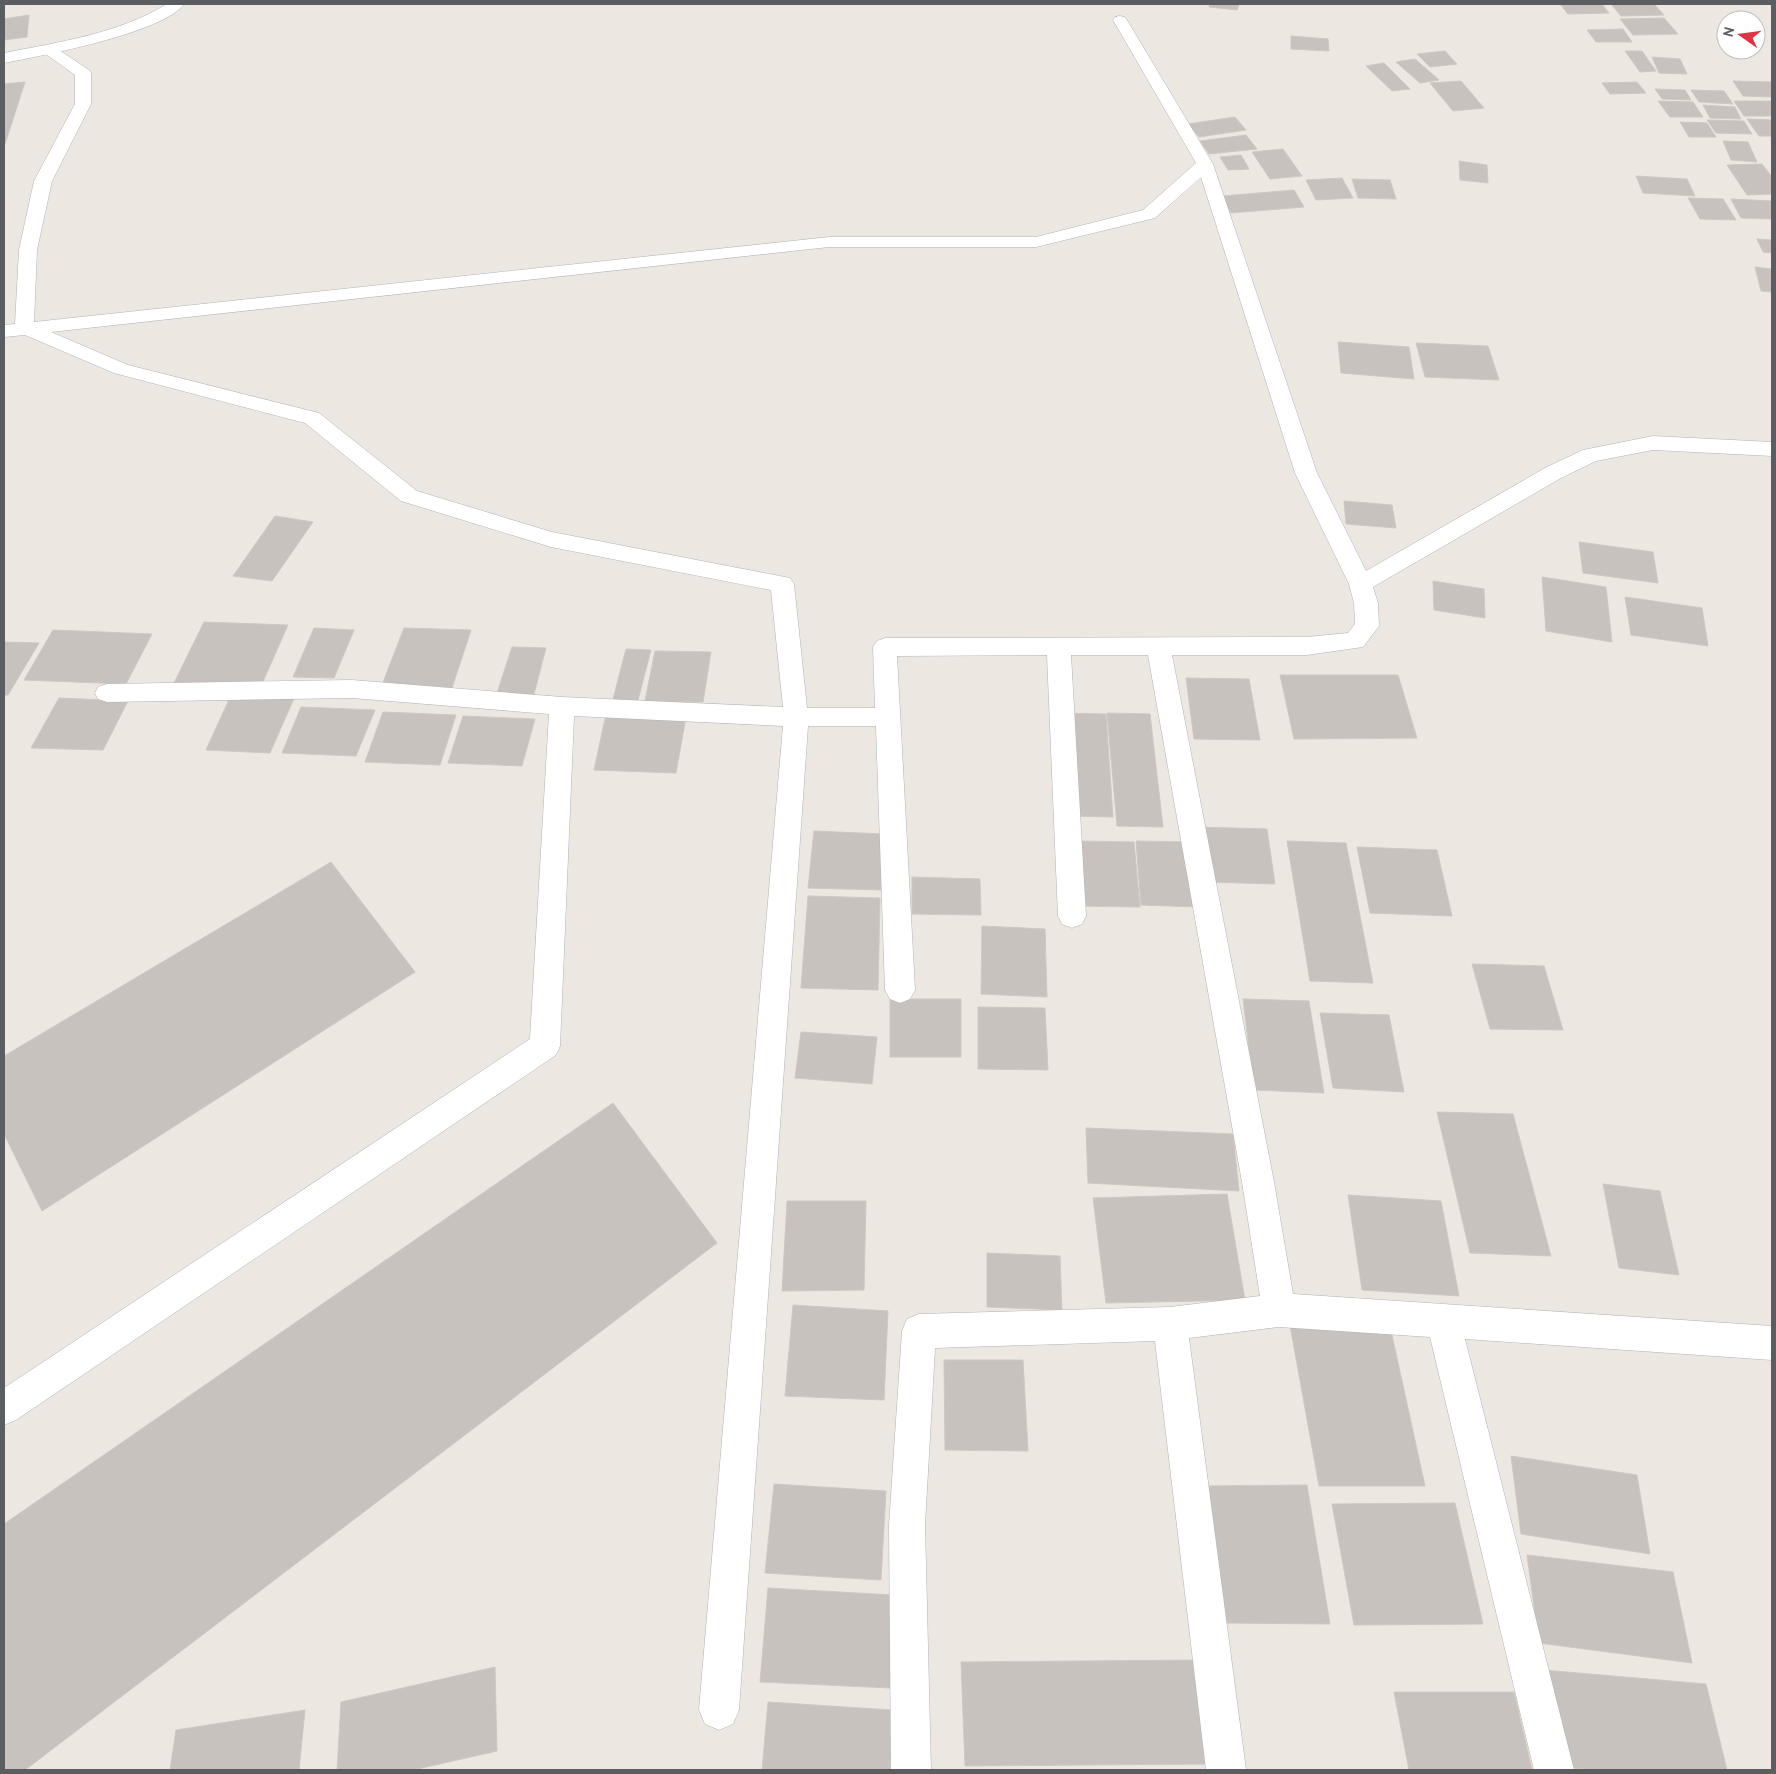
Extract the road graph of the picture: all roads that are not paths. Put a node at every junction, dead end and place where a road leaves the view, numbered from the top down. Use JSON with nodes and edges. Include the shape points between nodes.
{"nodes":[{"id":1,"x":177,"y":4,"type":"edge"},
{"id":2,"x":1120,"y":20,"type":"dead end"},
{"id":3,"x":48,"y":49,"type":"junction"},
{"id":4,"x":4,"y":58,"type":"edge"},
{"id":5,"x":1205,"y":164,"type":"junction"},
{"id":6,"x":14,"y":329,"type":"edge"},
{"id":7,"x":1772,"y":448,"type":"edge"},
{"id":8,"x":1361,"y":584,"type":"junction"},
{"id":9,"x":1059,"y":646,"type":"junction"},
{"id":10,"x":1158,"y":646,"type":"junction"},
{"id":11,"x":107,"y":693,"type":"dead end"},
{"id":12,"x":562,"y":706,"type":"junction"},
{"id":13,"x":796,"y":717,"type":"junction"},
{"id":14,"x":888,"y":717,"type":"junction"},
{"id":15,"x":1072,"y":916,"type":"dead end"},
{"id":16,"x":900,"y":990,"type":"dead end"},
{"id":17,"x":1279,"y":1310,"type":"junction"},
{"id":18,"x":1443,"y":1320,"type":"junction"},
{"id":19,"x":1170,"y":1324,"type":"junction"},
{"id":20,"x":1772,"y":1343,"type":"edge"},
{"id":21,"x":4,"y":1408,"type":"edge"},
{"id":22,"x":719,"y":1710,"type":"dead end"},
{"id":23,"x":911,"y":1770,"type":"edge"},
{"id":24,"x":1226,"y":1770,"type":"edge"},
{"id":25,"x":1554,"y":1770,"type":"edge"}],
"edges":[{"from":1,"to":3,"type":"street","via":[[154,19],[88,41]]},
{"from":2,"to":5,"type":"street"},
{"from":3,"to":4,"type":"street"},
{"from":3,"to":6,"type":"street","via":[[83,72],[82,104],[43,181]]},
{"from":5,"to":6,"type":"street","via":[[1148,214],[1036,242],[829,242]]},
{"from":5,"to":8,"type":"street","via":[[1306,474]]},
{"from":6,"to":13,"type":"street","via":[[121,369],[312,418],[410,496],[551,539],[782,584]]},
{"from":7,"to":8,"type":"street","via":[[1653,443],[1590,455],[1552,473]]},
{"from":8,"to":10,"type":"street","via":[[1367,626],[1355,641],[1307,646]]},
{"from":9,"to":10,"type":"street"},
{"from":9,"to":14,"type":"street","via":[[885,647]]},
{"from":9,"to":15,"type":"street"},
{"from":10,"to":17,"type":"street"},
{"from":11,"to":12,"type":"street","via":[[352,689]]},
{"from":12,"to":13,"type":"street"},
{"from":12,"to":21,"type":"street","via":[[545,1046]]},
{"from":13,"to":14,"type":"street"},
{"from":13,"to":22,"type":"street"},
{"from":14,"to":16,"type":"street"},
{"from":17,"to":18,"type":"street"},
{"from":17,"to":19,"type":"street"},
{"from":18,"to":20,"type":"street"},
{"from":18,"to":25,"type":"street"},
{"from":19,"to":23,"type":"street","via":[[919,1332],[907,1525]]},
{"from":19,"to":24,"type":"street"}]}
